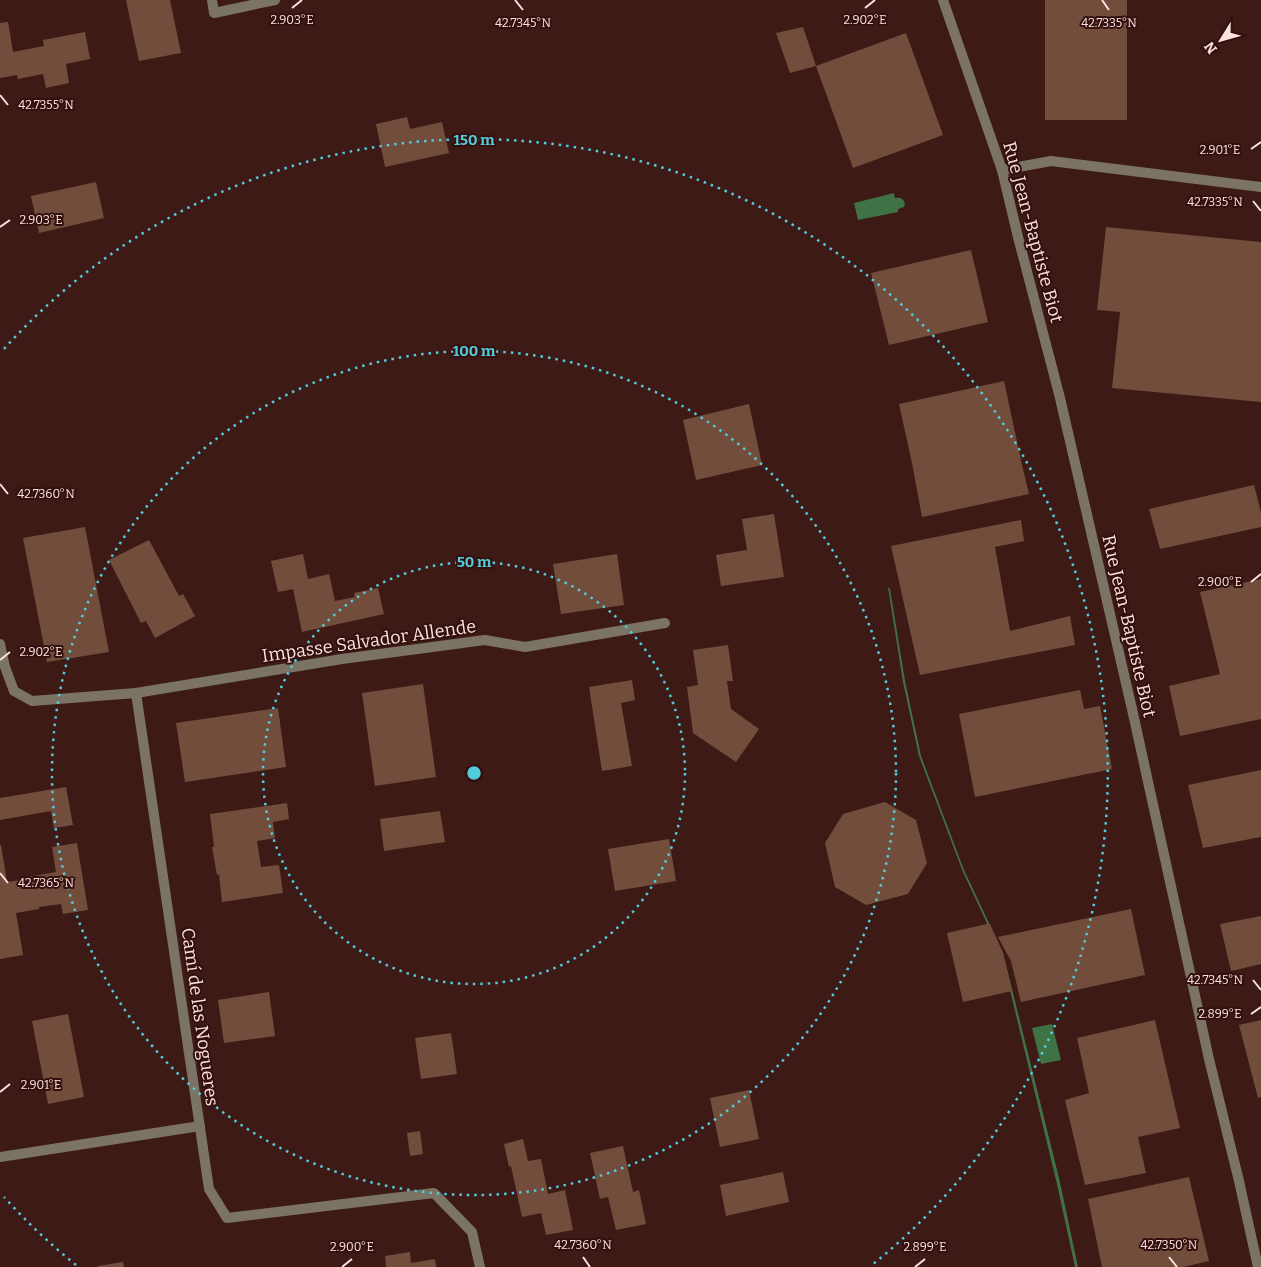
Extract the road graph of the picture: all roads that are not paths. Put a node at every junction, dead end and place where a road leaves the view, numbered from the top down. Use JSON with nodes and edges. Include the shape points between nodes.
{"nodes":[{"id":1,"x":212,"y":0,"type":"edge"},
{"id":2,"x":275,"y":0,"type":"edge"},
{"id":3,"x":943,"y":0,"type":"edge"},
{"id":4,"x":1002,"y":170,"type":"junction"},
{"id":5,"x":1261,"y":187,"type":"edge"},
{"id":6,"x":665,"y":623,"type":"dead end"},
{"id":7,"x":0,"y":644,"type":"edge"},
{"id":8,"x":2,"y":668,"type":"edge"},
{"id":9,"x":136,"y":694,"type":"junction"},
{"id":10,"x":200,"y":1126,"type":"junction"},
{"id":11,"x":0,"y":1157,"type":"edge"},
{"id":12,"x":480,"y":1267,"type":"edge"},
{"id":13,"x":1258,"y":1267,"type":"edge"}],
"edges":[{"from":1,"to":2,"type":"street","via":[[214,13]]},
{"from":3,"to":4,"type":"street","name":"Rue Jean-Baptiste Biot"},
{"from":4,"to":5,"type":"street","via":[[1051,161]]},
{"from":4,"to":13,"type":"street","name":"Rue Jean-Baptiste Biot","via":[[1078,475]]},
{"from":6,"to":9,"type":"street","name":"Impasse Salvador Allende","via":[[525,647],[485,640],[390,652]]},
{"from":7,"to":8,"type":"street"},
{"from":8,"to":9,"type":"street","via":[[14,691],[32,701]]},
{"from":9,"to":10,"type":"street","name":"Camí de las Nogueres"},
{"from":10,"to":11,"type":"street"},
{"from":10,"to":12,"type":"street","name":"Camí de las Nogueres","via":[[209,1189],[226,1218],[434,1193],[472,1232]]}]}
